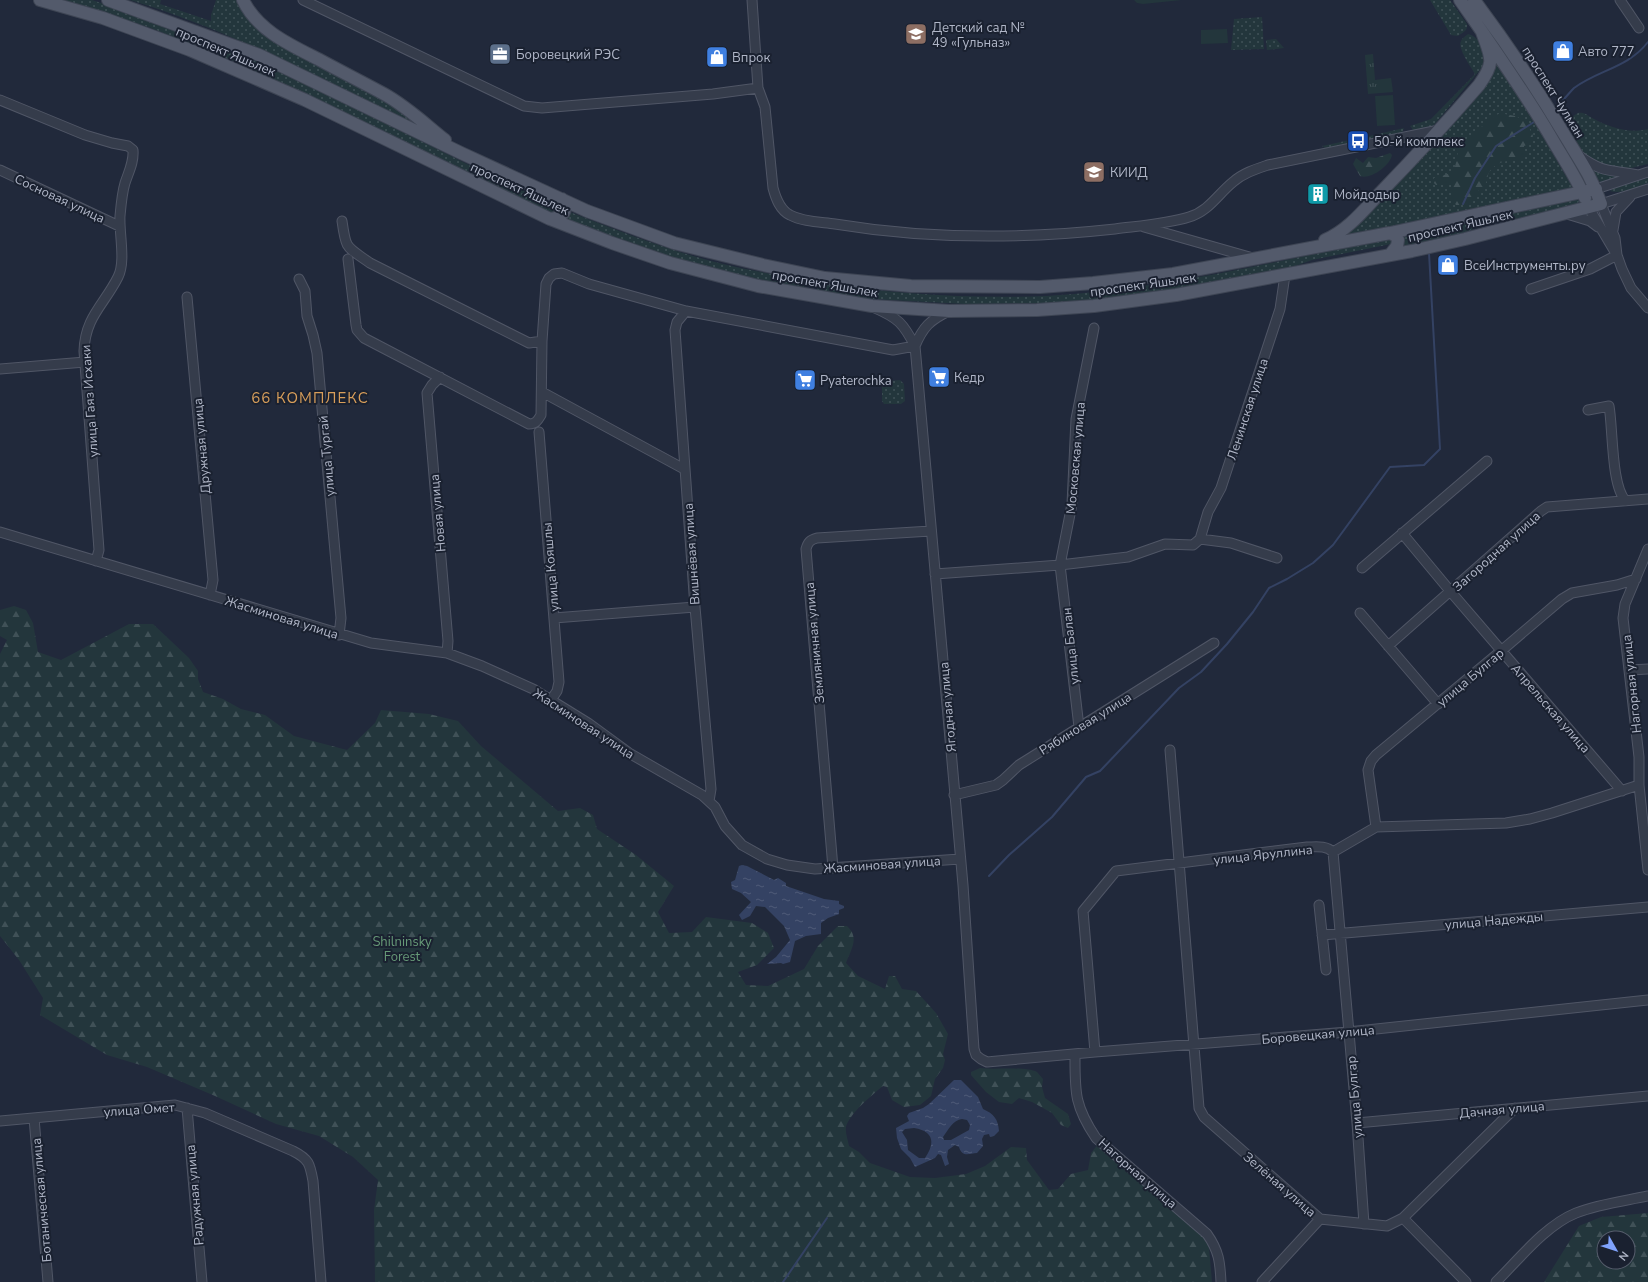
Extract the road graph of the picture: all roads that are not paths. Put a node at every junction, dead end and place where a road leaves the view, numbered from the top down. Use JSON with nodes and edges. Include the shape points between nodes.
{"nodes":[{"id":1,"x":40,"y":0,"type":"edge"},
{"id":2,"x":108,"y":0,"type":"edge"},
{"id":3,"x":243,"y":0,"type":"edge"},
{"id":4,"x":303,"y":0,"type":"edge"},
{"id":5,"x":752,"y":0,"type":"edge"},
{"id":6,"x":1460,"y":0,"type":"edge"},
{"id":7,"x":1474,"y":0,"type":"edge"},
{"id":8,"x":1620,"y":0,"type":"edge"},
{"id":9,"x":1639,"y":28,"type":"dead end"},
{"id":10,"x":1482,"y":32,"type":"junction"},
{"id":11,"x":758,"y":88,"type":"junction"},
{"id":12,"x":0,"y":100,"type":"edge"},
{"id":13,"x":1439,"y":130,"type":"junction"},
{"id":14,"x":461,"y":153,"type":"junction"},
{"id":15,"x":1577,"y":153,"type":"junction"},
{"id":16,"x":0,"y":170,"type":"edge"},
{"id":17,"x":1648,"y":172,"type":"edge"},
{"id":18,"x":1638,"y":175,"type":"junction"},
{"id":19,"x":1596,"y":189,"type":"junction"},
{"id":20,"x":1648,"y":189,"type":"edge"},
{"id":21,"x":1582,"y":192,"type":"junction"},
{"id":22,"x":1631,"y":196,"type":"junction"},
{"id":23,"x":562,"y":199,"type":"junction"},
{"id":24,"x":1601,"y":204,"type":"junction"},
{"id":25,"x":1589,"y":208,"type":"junction"},
{"id":26,"x":1567,"y":214,"type":"junction"},
{"id":27,"x":550,"y":219,"type":"junction"},
{"id":28,"x":342,"y":221,"type":"dead end"},
{"id":29,"x":120,"y":226,"type":"junction"},
{"id":30,"x":1141,"y":226,"type":"junction"},
{"id":31,"x":1390,"y":233,"type":"junction"},
{"id":32,"x":1609,"y":234,"type":"junction"},
{"id":33,"x":1307,"y":248,"type":"junction"},
{"id":34,"x":1390,"y":255,"type":"junction"},
{"id":35,"x":1617,"y":255,"type":"junction"},
{"id":36,"x":348,"y":259,"type":"dead end"},
{"id":37,"x":1256,"y":259,"type":"junction"},
{"id":38,"x":1285,"y":275,"type":"junction"},
{"id":39,"x":825,"y":278,"type":"junction"},
{"id":40,"x":299,"y":279,"type":"dead end"},
{"id":41,"x":1531,"y":289,"type":"dead end"},
{"id":42,"x":820,"y":296,"type":"junction"},
{"id":43,"x":187,"y":297,"type":"dead end"},
{"id":44,"x":872,"y":306,"type":"junction"},
{"id":45,"x":1648,"y":308,"type":"edge"},
{"id":46,"x":686,"y":311,"type":"junction"},
{"id":47,"x":949,"y":311,"type":"junction"},
{"id":48,"x":1094,"y":328,"type":"dead end"},
{"id":49,"x":542,"y":340,"type":"junction"},
{"id":50,"x":914,"y":346,"type":"junction"},
{"id":51,"x":85,"y":362,"type":"junction"},
{"id":52,"x":0,"y":370,"type":"edge"},
{"id":53,"x":440,"y":377,"type":"junction"},
{"id":54,"x":542,"y":392,"type":"junction"},
{"id":55,"x":1588,"y":410,"type":"dead end"},
{"id":56,"x":539,"y":432,"type":"dead end"},
{"id":57,"x":1487,"y":461,"type":"dead end"},
{"id":58,"x":684,"y":469,"type":"junction"},
{"id":59,"x":1648,"y":499,"type":"edge"},
{"id":60,"x":1626,"y":501,"type":"junction"},
{"id":61,"x":931,"y":531,"type":"junction"},
{"id":62,"x":0,"y":532,"type":"edge"},
{"id":63,"x":1402,"y":533,"type":"junction"},
{"id":64,"x":1200,"y":540,"type":"junction"},
{"id":65,"x":1648,"y":549,"type":"edge"},
{"id":66,"x":1277,"y":558,"type":"dead end"},
{"id":67,"x":96,"y":561,"type":"junction"},
{"id":68,"x":1060,"y":564,"type":"junction"},
{"id":69,"x":1362,"y":568,"type":"dead end"},
{"id":70,"x":1644,"y":572,"type":"edge"},
{"id":71,"x":935,"y":574,"type":"junction"},
{"id":72,"x":1636,"y":578,"type":"junction"},
{"id":73,"x":1451,"y":592,"type":"junction"},
{"id":74,"x":210,"y":595,"type":"junction"},
{"id":75,"x":695,"y":607,"type":"junction"},
{"id":76,"x":1360,"y":612,"type":"dead end"},
{"id":77,"x":554,"y":618,"type":"junction"},
{"id":78,"x":340,"y":634,"type":"junction"},
{"id":79,"x":1214,"y":643,"type":"dead end"},
{"id":80,"x":1388,"y":646,"type":"junction"},
{"id":81,"x":1502,"y":651,"type":"junction"},
{"id":82,"x":447,"y":653,"type":"junction"},
{"id":83,"x":1648,"y":669,"type":"edge"},
{"id":84,"x":1630,"y":670,"type":"junction"},
{"id":85,"x":551,"y":700,"type":"junction"},
{"id":86,"x":1438,"y":704,"type":"junction"},
{"id":87,"x":1079,"y":727,"type":"junction"},
{"id":88,"x":1170,"y":750,"type":"dead end"},
{"id":89,"x":1638,"y":785,"type":"junction"},
{"id":90,"x":1622,"y":791,"type":"junction"},
{"id":91,"x":954,"y":795,"type":"junction"},
{"id":92,"x":709,"y":801,"type":"junction"},
{"id":93,"x":1376,"y":827,"type":"junction"},
{"id":94,"x":1333,"y":852,"type":"junction"},
{"id":95,"x":960,"y":859,"type":"junction"},
{"id":96,"x":1178,"y":864,"type":"junction"},
{"id":97,"x":833,"y":868,"type":"junction"},
{"id":98,"x":1648,"y":870,"type":"edge"},
{"id":99,"x":1319,"y":905,"type":"dead end"},
{"id":100,"x":1648,"y":907,"type":"edge"},
{"id":101,"x":1339,"y":934,"type":"junction"},
{"id":102,"x":1322,"y":935,"type":"junction"},
{"id":103,"x":1326,"y":970,"type":"dead end"},
{"id":104,"x":1648,"y":1000,"type":"edge"},
{"id":105,"x":1348,"y":1032,"type":"junction"},
{"id":106,"x":1194,"y":1045,"type":"junction"},
{"id":107,"x":1095,"y":1052,"type":"junction"},
{"id":108,"x":1075,"y":1054,"type":"junction"},
{"id":109,"x":987,"y":1062,"type":"joint"},
{"id":110,"x":1648,"y":1096,"type":"edge"},
{"id":111,"x":187,"y":1108,"type":"junction"},
{"id":112,"x":1515,"y":1108,"type":"junction"},
{"id":113,"x":34,"y":1118,"type":"junction"},
{"id":114,"x":0,"y":1121,"type":"edge"},
{"id":115,"x":1357,"y":1123,"type":"junction"},
{"id":116,"x":1648,"y":1196,"type":"edge"},
{"id":117,"x":1403,"y":1218,"type":"junction"},
{"id":118,"x":1320,"y":1219,"type":"junction"},
{"id":119,"x":1364,"y":1224,"type":"junction"},
{"id":120,"x":48,"y":1282,"type":"edge"},
{"id":121,"x":202,"y":1282,"type":"edge"},
{"id":122,"x":321,"y":1282,"type":"edge"},
{"id":123,"x":1221,"y":1282,"type":"edge"},
{"id":124,"x":1262,"y":1282,"type":"edge"},
{"id":125,"x":1466,"y":1282,"type":"edge"},
{"id":126,"x":1496,"y":1282,"type":"edge"}],
"edges":[{"from":1,"to":27,"type":"main road","name":"проспект Яшьлек","via":[[103,18],[190,50],[305,100]]},
{"from":2,"to":14,"type":"main road","name":"проспект Яшьлек","via":[[259,55]]},
{"from":3,"to":14,"type":"main road","via":[[255,18],[282,40],[395,101]]},
{"from":4,"to":11,"type":"street","via":[[524,106],[542,108]]},
{"from":5,"to":11,"type":"street"},
{"from":6,"to":10,"type":"main road","name":"проспект Чулман"},
{"from":7,"to":15,"type":"main road","name":"проспект Чулман","via":[[1512,52]]},
{"from":8,"to":9,"type":"street"},
{"from":10,"to":13,"type":"main road","name":"проспект Чулман","via":[[1490,55],[1488,72]]},
{"from":10,"to":21,"type":"main road","name":"проспект Чулман","via":[[1534,108]]},
{"from":11,"to":30,"type":"street","via":[[765,108],[773,188],[784,211],[791,216],[897,232],[989,236],[1090,232]]},
{"from":12,"to":29,"type":"street","name":"улица Гаяз Исхаки","via":[[133,150],[134,158],[125,184]]},
{"from":13,"to":30,"type":"street","via":[[1268,165],[1244,174],[1197,214],[1188,218]]},
{"from":13,"to":33,"type":"main road","name":"проспект Чулман","via":[[1348,226],[1337,235]]},
{"from":14,"to":23,"type":"main road","name":"проспект Яшьлек"},
{"from":15,"to":18,"type":"street","via":[[1592,166],[1600,169]]},
{"from":15,"to":19,"type":"main road","name":"проспект Чулман"},
{"from":16,"to":29,"type":"street","name":"Сосновая улица"},
{"from":17,"to":18,"type":"street","name":"проспект Яшьлек"},
{"from":18,"to":19,"type":"street","name":"проспект Яшьлек"},
{"from":19,"to":21,"type":"main road","name":"проспект Яшьлек"},
{"from":19,"to":24,"type":"main road","name":"проспект Чулман"},
{"from":20,"to":22,"type":"street","name":"проспект Яшьлек"},
{"from":21,"to":25,"type":"main road","name":"проспект Чулман"},
{"from":21,"to":31,"type":"main road","name":"проспект Яшьлек"},
{"from":22,"to":24,"type":"street","name":"проспект Яшьлек"},
{"from":22,"to":32,"type":"street","via":[[1616,212]]},
{"from":23,"to":27,"type":"main road","via":[[566,206],[565,211],[560,217]]},
{"from":23,"to":39,"type":"main road","name":"проспект Яшьлек","via":[[587,211],[674,243]]},
{"from":24,"to":25,"type":"main road","name":"проспект Яшьлек"},
{"from":24,"to":32,"type":"street"},
{"from":25,"to":26,"type":"main road","name":"проспект Яшьлек"},
{"from":25,"to":32,"type":"street"},
{"from":26,"to":32,"type":"street","via":[[1590,221]]},
{"from":26,"to":34,"type":"main road","name":"проспект Яшьлек"},
{"from":27,"to":42,"type":"main road","name":"проспект Яшьлек","via":[[670,263],[758,286]]},
{"from":28,"to":49,"type":"street","via":[[348,248],[370,263],[529,343]]},
{"from":29,"to":51,"type":"street","name":"улица Гаяз Исхаки","via":[[121,265],[118,276],[90,321],[84,337]]},
{"from":30,"to":37,"type":"street"},
{"from":31,"to":33,"type":"main road","name":"проспект Яшьлек"},
{"from":31,"to":34,"type":"main road","via":[[1398,240]]},
{"from":32,"to":35,"type":"street"},
{"from":33,"to":37,"type":"main road","name":"проспект Яшьлек"},
{"from":34,"to":38,"type":"main road","name":"проспект Яшьлек"},
{"from":35,"to":41,"type":"street","via":[[1590,269]]},
{"from":35,"to":45,"type":"street","via":[[1631,288]]},
{"from":36,"to":53,"type":"street","via":[[356,325],[360,335]]},
{"from":37,"to":39,"type":"main road","name":"проспект Яшьлек","via":[[1173,274],[1040,288],[911,286]]},
{"from":38,"to":47,"type":"main road","name":"проспект Яшьлек","via":[[1176,295],[1094,306],[1037,310]]},
{"from":38,"to":64,"type":"street","name":"Ленинская улица","via":[[1280,310],[1221,488],[1208,512]]},
{"from":39,"to":42,"type":"main road","via":[[812,282],[810,286],[811,290]]},
{"from":40,"to":78,"type":"street","name":"улица Тургай","via":[[305,291],[307,316],[317,354],[341,618]]},
{"from":42,"to":44,"type":"main road","name":"проспект Яшьлек"},
{"from":43,"to":74,"type":"street","name":"Дружная улица","via":[[213,580]]},
{"from":44,"to":47,"type":"main road","name":"проспект Яшьлек"},
{"from":44,"to":50,"type":"street","via":[[892,316],[904,327]]},
{"from":46,"to":49,"type":"street","via":[[562,274],[554,274],[546,284]]},
{"from":46,"to":50,"type":"street","via":[[893,350]]},
{"from":46,"to":58,"type":"street","name":"Вишнёвая улица","via":[[677,322],[675,330]]},
{"from":47,"to":50,"type":"street","via":[[926,325]]},
{"from":48,"to":68,"type":"street","name":"Московская улица","via":[[1076,419],[1071,509]]},
{"from":49,"to":54,"type":"street"},
{"from":50,"to":61,"type":"street","name":"Ягодная улица"},
{"from":51,"to":52,"type":"street"},
{"from":51,"to":67,"type":"street","name":"улица Гаяз Исхаки","via":[[99,550]]},
{"from":53,"to":54,"type":"street","via":[[529,424],[533,424],[541,415]]},
{"from":53,"to":82,"type":"street","name":"Новая улица","via":[[427,393]]},
{"from":54,"to":58,"type":"street"},
{"from":55,"to":60,"type":"street","via":[[1609,406],[1614,462],[1621,497]]},
{"from":56,"to":77,"type":"street","name":"улица Кояшлы"},
{"from":57,"to":63,"type":"street"},
{"from":58,"to":75,"type":"street","name":"Вишнёвая улица"},
{"from":59,"to":60,"type":"street","name":"Загородная улица"},
{"from":60,"to":73,"type":"street","name":"Загородная улица","via":[[1547,507]]},
{"from":61,"to":71,"type":"street","name":"Ягодная улица"},
{"from":61,"to":97,"type":"street","name":"Земляничная улица","via":[[817,538],[808,543],[806,550]]},
{"from":62,"to":67,"type":"street","name":"Жасминовая улица"},
{"from":63,"to":69,"type":"street"},
{"from":63,"to":73,"type":"street","name":"Апрельская улица"},
{"from":64,"to":66,"type":"street","via":[[1231,543]]},
{"from":64,"to":68,"type":"street","via":[[1193,545],[1165,544],[1128,556]]},
{"from":65,"to":70,"type":"street","name":"Нагорная улица"},
{"from":67,"to":74,"type":"street","name":"Жасминовая улица"},
{"from":68,"to":71,"type":"street"},
{"from":68,"to":87,"type":"street","name":"улица Балан"},
{"from":70,"to":72,"type":"street","name":"Нагорная улица"},
{"from":71,"to":91,"type":"street","name":"Ягодная улица"},
{"from":72,"to":81,"type":"street","name":"улица Булгар","via":[[1616,585],[1572,593],[1562,598]]},
{"from":72,"to":84,"type":"street","name":"Нагорная улица","via":[[1625,604],[1624,618]]},
{"from":73,"to":80,"type":"street","name":"Загородная улица"},
{"from":73,"to":81,"type":"street","name":"Апрельская улица"},
{"from":74,"to":78,"type":"street","name":"Жасминовая улица"},
{"from":75,"to":77,"type":"street"},
{"from":75,"to":92,"type":"street","name":"Вишнёвая улица","via":[[711,789]]},
{"from":76,"to":80,"type":"street"},
{"from":77,"to":85,"type":"street","name":"улица Кояшлы","via":[[559,682]]},
{"from":78,"to":82,"type":"street","name":"Жасминовая улица","via":[[377,645]]},
{"from":79,"to":87,"type":"street","name":"Рябиновая улица"},
{"from":80,"to":86,"type":"street"},
{"from":81,"to":86,"type":"street","name":"улица Булгар"},
{"from":81,"to":90,"type":"street","name":"Апрельская улица"},
{"from":82,"to":85,"type":"street","name":"Жасминовая улица","via":[[533,689]]},
{"from":83,"to":84,"type":"street"},
{"from":84,"to":89,"type":"street","name":"Нагорная улица","via":[[1639,757]]},
{"from":85,"to":92,"type":"street","name":"Жасминовая улица","via":[[629,753]]},
{"from":86,"to":93,"type":"street","name":"улица Булгар","via":[[1370,761],[1368,770]]},
{"from":87,"to":91,"type":"street","name":"Рябиновая улица","via":[[1019,765],[996,785]]},
{"from":88,"to":96,"type":"street","name":"Зелёная улица"},
{"from":89,"to":90,"type":"street"},
{"from":89,"to":98,"type":"street","name":"Нагорная улица"},
{"from":90,"to":93,"type":"street","via":[[1545,815],[1506,823]]},
{"from":91,"to":95,"type":"street","name":"Ягодная улица"},
{"from":92,"to":97,"type":"street","name":"Жасминовая улица","via":[[730,834],[754,853],[802,868]]},
{"from":93,"to":94,"type":"street"},
{"from":94,"to":96,"type":"street","name":"улица Яруллина","via":[[1330,849],[1307,847]]},
{"from":94,"to":101,"type":"street","name":"улица Булгар"},
{"from":95,"to":97,"type":"street","name":"Жасминовая улица"},
{"from":95,"to":109,"type":"street","name":"Ягодная улица","via":[[974,1049],[976,1054]]},
{"from":96,"to":106,"type":"street","name":"Зелёная улица"},
{"from":96,"to":107,"type":"street","name":"улица Яруллина","via":[[1116,871],[1083,911]]},
{"from":99,"to":102,"type":"street"},
{"from":100,"to":101,"type":"street","name":"улица Надежды"},
{"from":101,"to":102,"type":"street","name":"улица Надежды"},
{"from":101,"to":105,"type":"street","name":"улица Булгар"},
{"from":102,"to":103,"type":"street"},
{"from":104,"to":105,"type":"street","name":"Боровецкая улица"},
{"from":105,"to":106,"type":"street","name":"Боровецкая улица"},
{"from":105,"to":115,"type":"street","name":"улица Булгар"},
{"from":106,"to":107,"type":"street","name":"Боровецкая улица"},
{"from":106,"to":118,"type":"street","name":"Зелёная улица","via":[[1200,1112]]},
{"from":107,"to":108,"type":"street","name":"Боровецкая улица"},
{"from":108,"to":109,"type":"street","name":"Боровецкая улица"},
{"from":108,"to":123,"type":"street","name":"Нагорная улица","via":[[1074,1089],[1087,1124],[1096,1138],[1208,1234],[1220,1257]]},
{"from":110,"to":112,"type":"street","name":"Дачная улица"},
{"from":111,"to":113,"type":"street","name":"улица Омет","via":[[161,1105]]},
{"from":111,"to":121,"type":"street","name":"Радужная улица"},
{"from":111,"to":122,"type":"street","name":"улица Омет","via":[[274,1141],[304,1156],[313,1181]]},
{"from":112,"to":115,"type":"street","name":"Дачная улица"},
{"from":112,"to":117,"type":"street","name":"Зелёная улица"},
{"from":113,"to":114,"type":"street","name":"улица Омет"},
{"from":113,"to":120,"type":"street","name":"Ботаническая улица"},
{"from":115,"to":119,"type":"street","name":"улица Булгар"},
{"from":116,"to":126,"type":"street","via":[[1575,1213],[1546,1232]]},
{"from":117,"to":119,"type":"street","name":"Зелёная улица","via":[[1387,1226]]},
{"from":117,"to":125,"type":"street"},
{"from":118,"to":119,"type":"street","name":"Зелёная улица"},
{"from":118,"to":124,"type":"street"}]}
